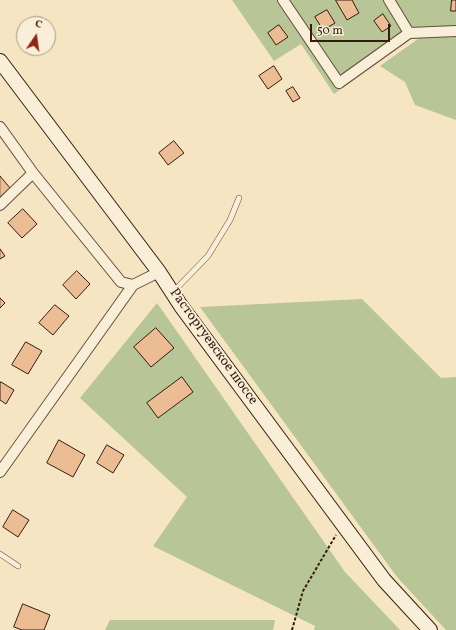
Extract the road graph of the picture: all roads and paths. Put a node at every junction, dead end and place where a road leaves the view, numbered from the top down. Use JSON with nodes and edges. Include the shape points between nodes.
{"nodes":[{"id":1,"x":283,"y":0,"type":"edge"},
{"id":2,"x":389,"y":0,"type":"edge"},
{"id":3,"x":456,"y":31,"type":"edge"},
{"id":4,"x":409,"y":33,"type":"junction"},
{"id":5,"x":0,"y":61,"type":"edge"},
{"id":6,"x":0,"y":127,"type":"edge"},
{"id":7,"x":33,"y":173,"type":"junction"},
{"id":8,"x":239,"y":198,"type":"dead end"},
{"id":9,"x":0,"y":206,"type":"edge"},
{"id":10,"x":159,"y":272,"type":"junction"},
{"id":11,"x":133,"y":285,"type":"junction"},
{"id":12,"x":172,"y":292,"type":"junction"},
{"id":13,"x":0,"y":472,"type":"edge"},
{"id":14,"x":343,"y":524,"type":"junction"},
{"id":15,"x":0,"y":554,"type":"edge"},
{"id":16,"x":18,"y":566,"type":"dead end"},
{"id":17,"x":292,"y":630,"type":"edge"},
{"id":18,"x":430,"y":630,"type":"edge"}],
"edges":[{"from":1,"to":4,"type":"street","via":[[339,83]]},
{"from":2,"to":4,"type":"street"},
{"from":3,"to":4,"type":"street"},
{"from":5,"to":10,"type":"main road","name":"Расторгуевское шоссе"},
{"from":6,"to":7,"type":"street"},
{"from":7,"to":9,"type":"street"},
{"from":7,"to":11,"type":"street","via":[[121,282]]},
{"from":8,"to":12,"type":"lane","via":[[230,220],[208,256]]},
{"from":10,"to":11,"type":"street"},
{"from":10,"to":12,"type":"main road","name":"Расторгуевское шоссе"},
{"from":11,"to":13,"type":"street"},
{"from":12,"to":14,"type":"main road","name":"Расторгуевское шоссе"},
{"from":14,"to":17,"type":"path","via":[[303,591]]},
{"from":14,"to":18,"type":"main road","name":"Расторгуевское шоссе","via":[[384,580]]},
{"from":15,"to":16,"type":"lane"}]}
